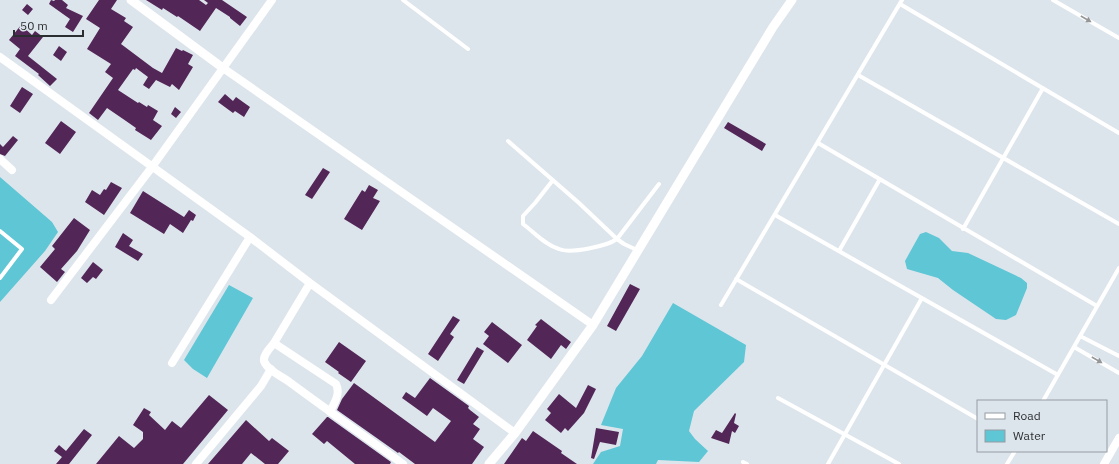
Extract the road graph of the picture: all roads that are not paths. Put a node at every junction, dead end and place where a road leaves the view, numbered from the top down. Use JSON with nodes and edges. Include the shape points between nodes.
{"nodes":[{"id":1,"x":131,"y":0,"type":"edge"},
{"id":2,"x":272,"y":0,"type":"edge"},
{"id":3,"x":403,"y":0,"type":"edge"},
{"id":4,"x":792,"y":0,"type":"edge"},
{"id":5,"x":1053,"y":0,"type":"edge"},
{"id":6,"x":901,"y":2,"type":"edge"},
{"id":7,"x":1119,"y":38,"type":"edge"},
{"id":8,"x":468,"y":49,"type":"dead end"},
{"id":9,"x":0,"y":57,"type":"edge"},
{"id":10,"x":224,"y":68,"type":"junction"},
{"id":11,"x":858,"y":75,"type":"junction"},
{"id":12,"x":1043,"y":88,"type":"junction"},
{"id":13,"x":1119,"y":133,"type":"edge"},
{"id":14,"x":508,"y":141,"type":"dead end"},
{"id":15,"x":818,"y":143,"type":"junction"},
{"id":16,"x":0,"y":159,"type":"edge"},
{"id":17,"x":1003,"y":159,"type":"junction"},
{"id":18,"x":152,"y":167,"type":"junction"},
{"id":19,"x":12,"y":170,"type":"dead end"},
{"id":20,"x":880,"y":179,"type":"junction"},
{"id":21,"x":553,"y":180,"type":"junction"},
{"id":22,"x":659,"y":184,"type":"dead end"},
{"id":23,"x":775,"y":215,"type":"junction"},
{"id":24,"x":1119,"y":224,"type":"edge"},
{"id":25,"x":963,"y":229,"type":"junction"},
{"id":26,"x":0,"y":231,"type":"edge"},
{"id":27,"x":250,"y":237,"type":"junction"},
{"id":28,"x":617,"y":239,"type":"junction"},
{"id":29,"x":638,"y":251,"type":"junction"},
{"id":30,"x":838,"y":251,"type":"junction"},
{"id":31,"x":1119,"y":268,"type":"edge"},
{"id":32,"x":0,"y":278,"type":"edge"},
{"id":33,"x":736,"y":279,"type":"junction"},
{"id":34,"x":310,"y":283,"type":"junction"},
{"id":35,"x":922,"y":298,"type":"junction"},
{"id":36,"x":51,"y":300,"type":"dead end"},
{"id":37,"x":721,"y":305,"type":"dead end"},
{"id":38,"x":1097,"y":306,"type":"junction"},
{"id":39,"x":593,"y":325,"type":"junction"},
{"id":40,"x":1080,"y":336,"type":"junction"},
{"id":41,"x":274,"y":343,"type":"junction"},
{"id":42,"x":1074,"y":347,"type":"junction"},
{"id":43,"x":1119,"y":356,"type":"edge"},
{"id":44,"x":172,"y":363,"type":"dead end"},
{"id":45,"x":885,"y":365,"type":"junction"},
{"id":46,"x":271,"y":369,"type":"junction"},
{"id":47,"x":1119,"y":373,"type":"edge"},
{"id":48,"x":1058,"y":375,"type":"junction"},
{"id":49,"x":778,"y":398,"type":"dead end"},
{"id":50,"x":1044,"y":400,"type":"edge"},
{"id":51,"x":330,"y":412,"type":"junction"},
{"id":52,"x":977,"y":418,"type":"edge"},
{"id":53,"x":515,"y":433,"type":"junction"},
{"id":54,"x":845,"y":435,"type":"junction"},
{"id":55,"x":1119,"y":438,"type":"edge"},
{"id":56,"x":1014,"y":452,"type":"edge"},
{"id":57,"x":196,"y":464,"type":"edge"},
{"id":58,"x":403,"y":464,"type":"edge"},
{"id":59,"x":489,"y":464,"type":"edge"},
{"id":60,"x":828,"y":464,"type":"edge"},
{"id":61,"x":899,"y":464,"type":"edge"},
{"id":62,"x":1007,"y":464,"type":"edge"},
{"id":63,"x":1104,"y":464,"type":"edge"}],
"edges":[{"from":1,"to":10,"type":"street"},
{"from":2,"to":10,"type":"street"},
{"from":3,"to":8,"type":"lane"},
{"from":4,"to":29,"type":"street","via":[[773,27]]},
{"from":5,"to":7,"type":"lane","one_way":true},
{"from":6,"to":11,"type":"lane"},
{"from":6,"to":12,"type":"lane"},
{"from":9,"to":18,"type":"street"},
{"from":10,"to":18,"type":"street"},
{"from":10,"to":39,"type":"street"},
{"from":11,"to":15,"type":"lane"},
{"from":11,"to":17,"type":"lane"},
{"from":12,"to":13,"type":"lane"},
{"from":12,"to":17,"type":"lane"},
{"from":14,"to":21,"type":"lane"},
{"from":15,"to":20,"type":"lane"},
{"from":15,"to":23,"type":"lane"},
{"from":16,"to":19,"type":"street"},
{"from":17,"to":24,"type":"lane"},
{"from":17,"to":25,"type":"lane"},
{"from":18,"to":27,"type":"street"},
{"from":18,"to":36,"type":"street"},
{"from":20,"to":25,"type":"lane"},
{"from":20,"to":30,"type":"lane"},
{"from":21,"to":28,"type":"lane"},
{"from":21,"to":28,"type":"lane","via":[[523,216],[523,224],[545,242],[560,250],[597,247]]},
{"from":22,"to":28,"type":"lane"},
{"from":23,"to":30,"type":"lane"},
{"from":23,"to":33,"type":"lane"},
{"from":25,"to":38,"type":"lane"},
{"from":26,"to":32,"type":"lane","via":[[22,249]]},
{"from":27,"to":34,"type":"street"},
{"from":27,"to":44,"type":"street"},
{"from":28,"to":29,"type":"lane"},
{"from":29,"to":39,"type":"street"},
{"from":30,"to":35,"type":"lane"},
{"from":31,"to":38,"type":"lane"},
{"from":33,"to":37,"type":"lane"},
{"from":33,"to":45,"type":"lane"},
{"from":34,"to":41,"type":"street"},
{"from":34,"to":53,"type":"street"},
{"from":35,"to":45,"type":"lane"},
{"from":35,"to":48,"type":"lane"},
{"from":38,"to":40,"type":"lane"},
{"from":39,"to":53,"type":"street"},
{"from":40,"to":42,"type":"lane"},
{"from":40,"to":43,"type":"lane"},
{"from":41,"to":46,"type":"street","via":[[264,358]]},
{"from":41,"to":51,"type":"street","via":[[336,384],[338,393]]},
{"from":42,"to":47,"type":"lane","one_way":true},
{"from":42,"to":48,"type":"lane"},
{"from":45,"to":52,"type":"lane"},
{"from":45,"to":54,"type":"lane"},
{"from":46,"to":51,"type":"street"},
{"from":46,"to":57,"type":"street"},
{"from":48,"to":50,"type":"lane"},
{"from":49,"to":54,"type":"lane"},
{"from":51,"to":58,"type":"street"},
{"from":53,"to":59,"type":"street"},
{"from":54,"to":60,"type":"lane"},
{"from":54,"to":61,"type":"lane"},
{"from":55,"to":63,"type":"street"},
{"from":56,"to":62,"type":"lane"}]}
